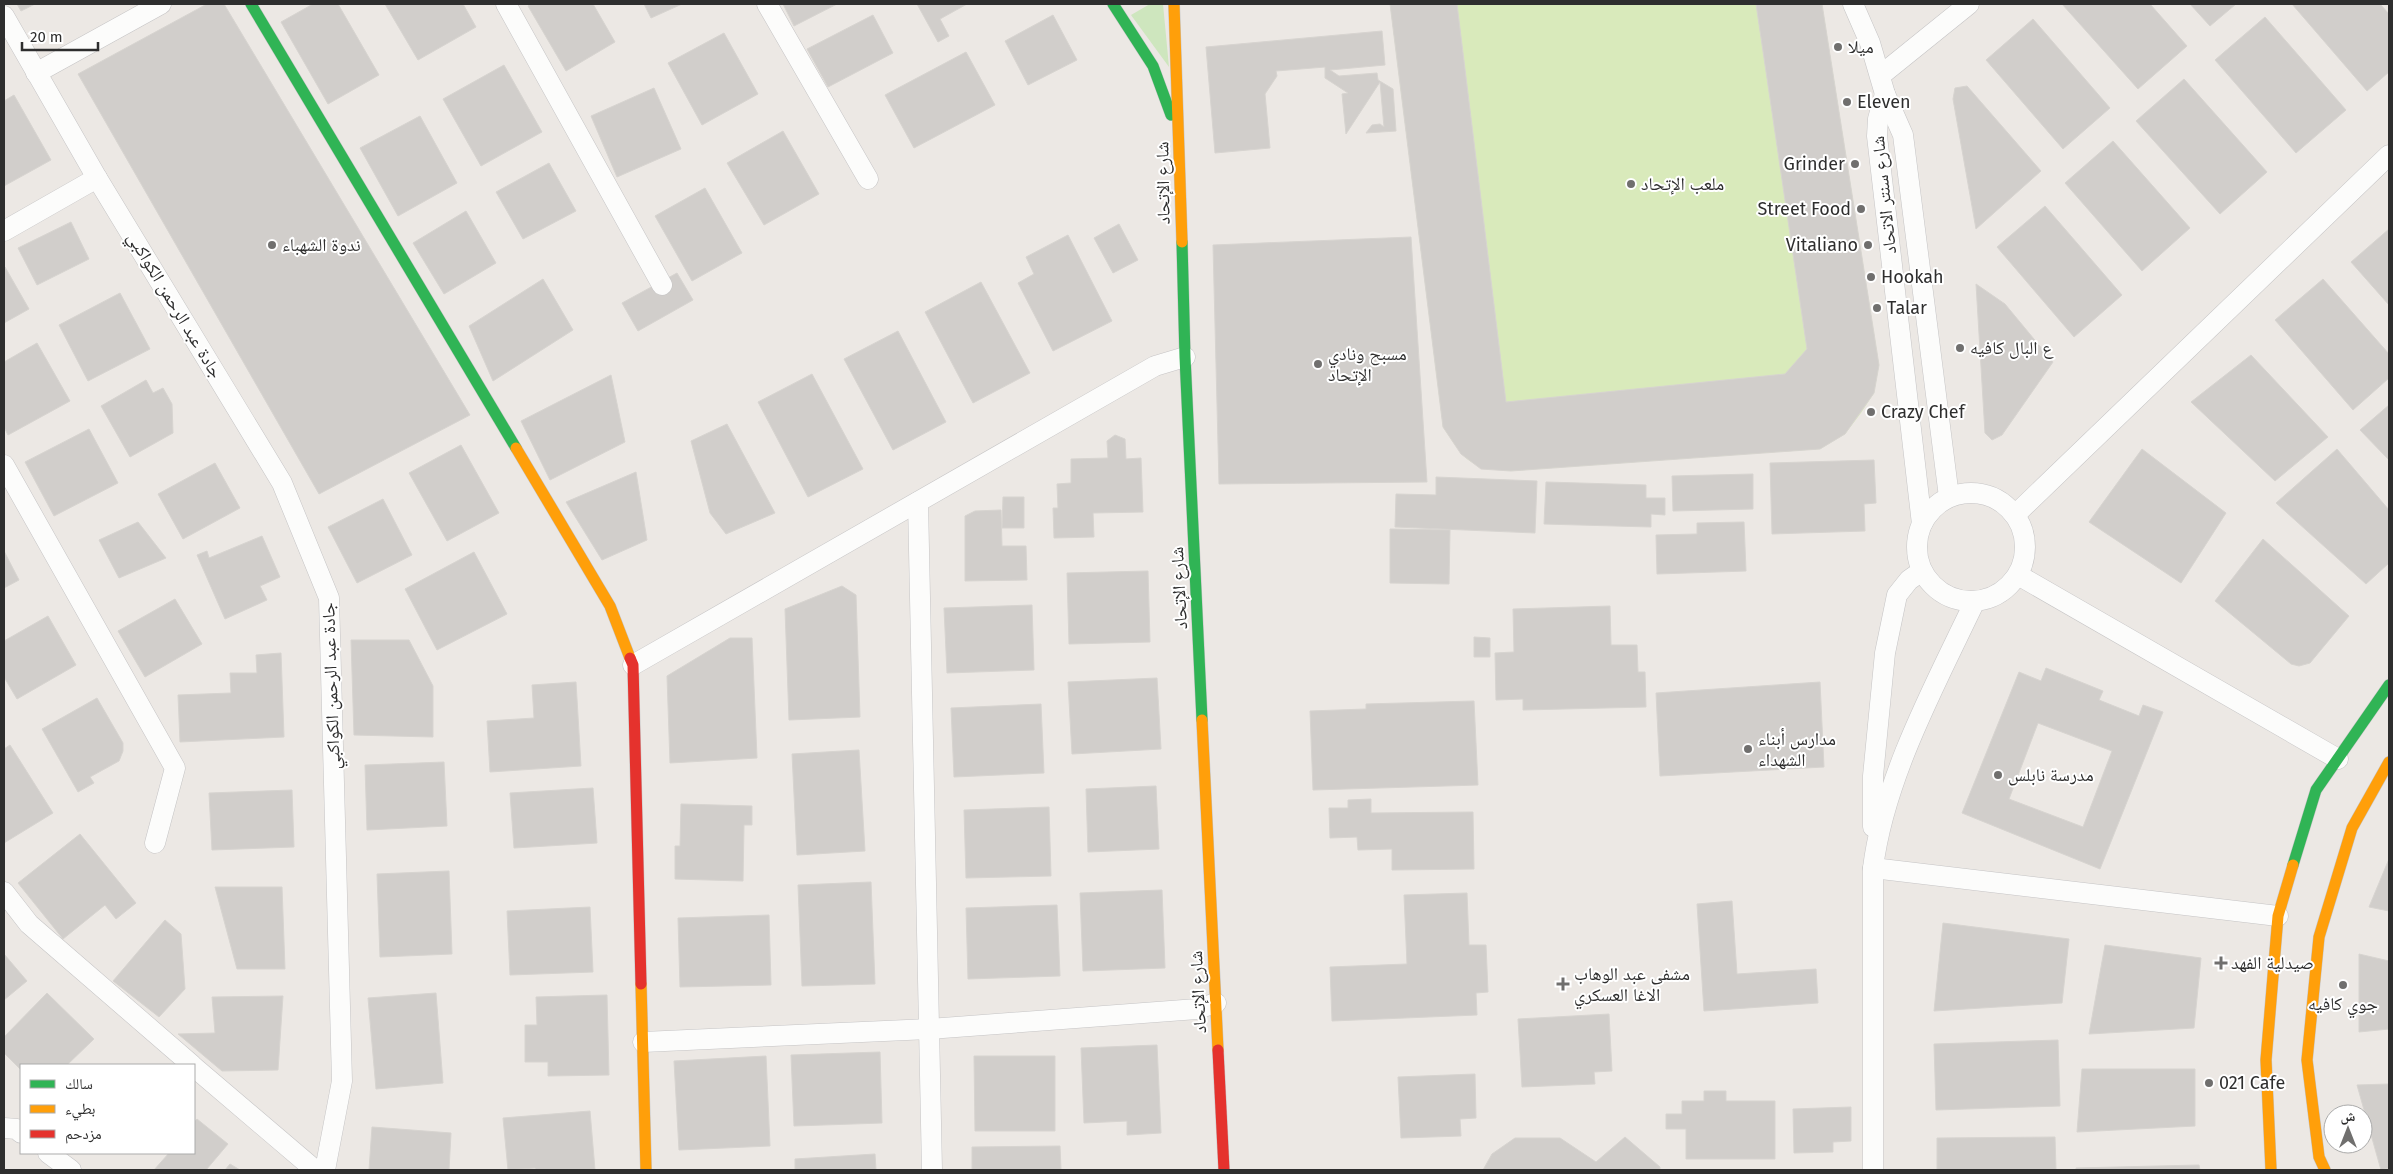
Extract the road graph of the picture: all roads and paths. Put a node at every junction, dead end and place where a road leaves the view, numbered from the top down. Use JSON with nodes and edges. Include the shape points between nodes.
{"nodes":[{"id":1,"x":161,"y":4,"type":"edge"},
{"id":2,"x":251,"y":4,"type":"edge"},
{"id":3,"x":506,"y":4,"type":"edge"},
{"id":4,"x":767,"y":4,"type":"edge"},
{"id":5,"x":1113,"y":4,"type":"edge"},
{"id":6,"x":1174,"y":4,"type":"edge"},
{"id":7,"x":1853,"y":4,"type":"edge"},
{"id":8,"x":1969,"y":4,"type":"edge"},
{"id":9,"x":4,"y":16,"type":"edge"},
{"id":10,"x":36,"y":73,"type":"junction"},
{"id":11,"x":1883,"y":85,"type":"junction"},
{"id":12,"x":1180,"y":142,"type":"junction"},
{"id":13,"x":2389,"y":156,"type":"edge"},
{"id":14,"x":97,"y":178,"type":"junction"},
{"id":15,"x":868,"y":179,"type":"dead end"},
{"id":16,"x":4,"y":231,"type":"edge"},
{"id":17,"x":662,"y":285,"type":"dead end"},
{"id":18,"x":1185,"y":357,"type":"junction"},
{"id":19,"x":4,"y":465,"type":"edge"},
{"id":20,"x":1950,"y":497,"type":"junction"},
{"id":21,"x":918,"y":502,"type":"junction"},
{"id":22,"x":2016,"y":515,"type":"junction"},
{"id":23,"x":1922,"y":524,"type":"junction"},
{"id":24,"x":1922,"y":571,"type":"junction"},
{"id":25,"x":2018,"y":575,"type":"junction"},
{"id":26,"x":1975,"y":601,"type":"junction"},
{"id":27,"x":633,"y":665,"type":"junction"},
{"id":28,"x":2389,"y":685,"type":"edge"},
{"id":29,"x":2338,"y":759,"type":"junction"},
{"id":30,"x":2389,"y":762,"type":"edge"},
{"id":31,"x":155,"y":843,"type":"dead end"},
{"id":32,"x":1874,"y":860,"type":"junction"},
{"id":33,"x":4,"y":892,"type":"edge"},
{"id":34,"x":2278,"y":916,"type":"junction"},
{"id":35,"x":1216,"y":1003,"type":"junction"},
{"id":36,"x":929,"y":1029,"type":"junction"},
{"id":37,"x":643,"y":1042,"type":"junction"},
{"id":38,"x":191,"y":1064,"type":"edge"},
{"id":39,"x":195,"y":1068,"type":"edge"},
{"id":40,"x":4,"y":1128,"type":"edge"},
{"id":41,"x":20,"y":1132,"type":"edge"},
{"id":42,"x":49,"y":1154,"type":"edge"},
{"id":43,"x":71,"y":1170,"type":"edge"},
{"id":44,"x":315,"y":1170,"type":"edge"},
{"id":45,"x":325,"y":1170,"type":"edge"},
{"id":46,"x":646,"y":1170,"type":"edge"},
{"id":47,"x":932,"y":1170,"type":"edge"},
{"id":48,"x":1224,"y":1170,"type":"edge"},
{"id":49,"x":1873,"y":1170,"type":"edge"},
{"id":50,"x":2271,"y":1170,"type":"edge"},
{"id":51,"x":2325,"y":1170,"type":"edge"}],
"edges":[{"from":1,"to":10,"type":"street"},
{"from":2,"to":27,"type":"street","via":[[610,606]]},
{"from":3,"to":17,"type":"street"},
{"from":4,"to":15,"type":"street"},
{"from":5,"to":12,"type":"street","via":[[1153,66]]},
{"from":6,"to":12,"type":"street","name":"شارع الإتحاد"},
{"from":7,"to":11,"type":"street"},
{"from":8,"to":11,"type":"street"},
{"from":9,"to":10,"type":"street","name":"جادة عبد الرحمن الكواكبي"},
{"from":10,"to":14,"type":"street","name":"جادة عبد الرحمن الكواكبي"},
{"from":11,"to":20,"type":"street","name":"شارع سنتر الاتحاد","via":[[1903,135]]},
{"from":11,"to":23,"type":"street","name":"شارع سنتر الاتحاد","via":[[1877,136]]},
{"from":12,"to":18,"type":"street","name":"شارع الإتحاد"},
{"from":13,"to":22,"type":"street"},
{"from":14,"to":16,"type":"street"},
{"from":14,"to":45,"type":"street","name":"جادة عبد الرحمن الكواكبي","via":[[282,483],[330,598],[342,1081]]},
{"from":18,"to":21,"type":"street","via":[[1155,366]]},
{"from":18,"to":35,"type":"street","name":"شارع الإتحاد"},
{"from":19,"to":31,"type":"street","via":[[175,768]]},
{"from":20,"to":22,"type":"street","via":[[1978,493],[1993,497]]},
{"from":20,"to":23,"type":"street","via":[[1933,508]]},
{"from":21,"to":27,"type":"street"},
{"from":21,"to":36,"type":"street"},
{"from":22,"to":25,"type":"street","via":[[2026,544]]},
{"from":23,"to":24,"type":"street","via":[[1917,540]]},
{"from":24,"to":26,"type":"street","via":[[1944,594],[1959,600]]},
{"from":24,"to":32,"type":"street","via":[[1908,580],[1897,594],[1885,654],[1873,776]]},
{"from":25,"to":26,"type":"street","via":[[2007,588],[1992,597]]},
{"from":25,"to":29,"type":"street"},
{"from":26,"to":32,"type":"street","via":[[1896,777],[1884,809]]},
{"from":27,"to":37,"type":"street"},
{"from":28,"to":29,"type":"street"},
{"from":29,"to":34,"type":"street","via":[[2316,790]]},
{"from":30,"to":51,"type":"street","via":[[2352,828],[2319,937],[2307,1060],[2319,1157]]},
{"from":32,"to":34,"type":"street"},
{"from":32,"to":49,"type":"street"},
{"from":33,"to":38,"type":"street","via":[[29,924]]},
{"from":34,"to":50,"type":"street","via":[[2266,1060]]},
{"from":35,"to":36,"type":"street","via":[[1197,1009]]},
{"from":35,"to":48,"type":"street","name":"شارع الإتحاد"},
{"from":36,"to":37,"type":"street"},
{"from":36,"to":47,"type":"street"},
{"from":37,"to":46,"type":"street"},
{"from":39,"to":44,"type":"street"},
{"from":40,"to":41,"type":"street"},
{"from":42,"to":43,"type":"street"}]}
